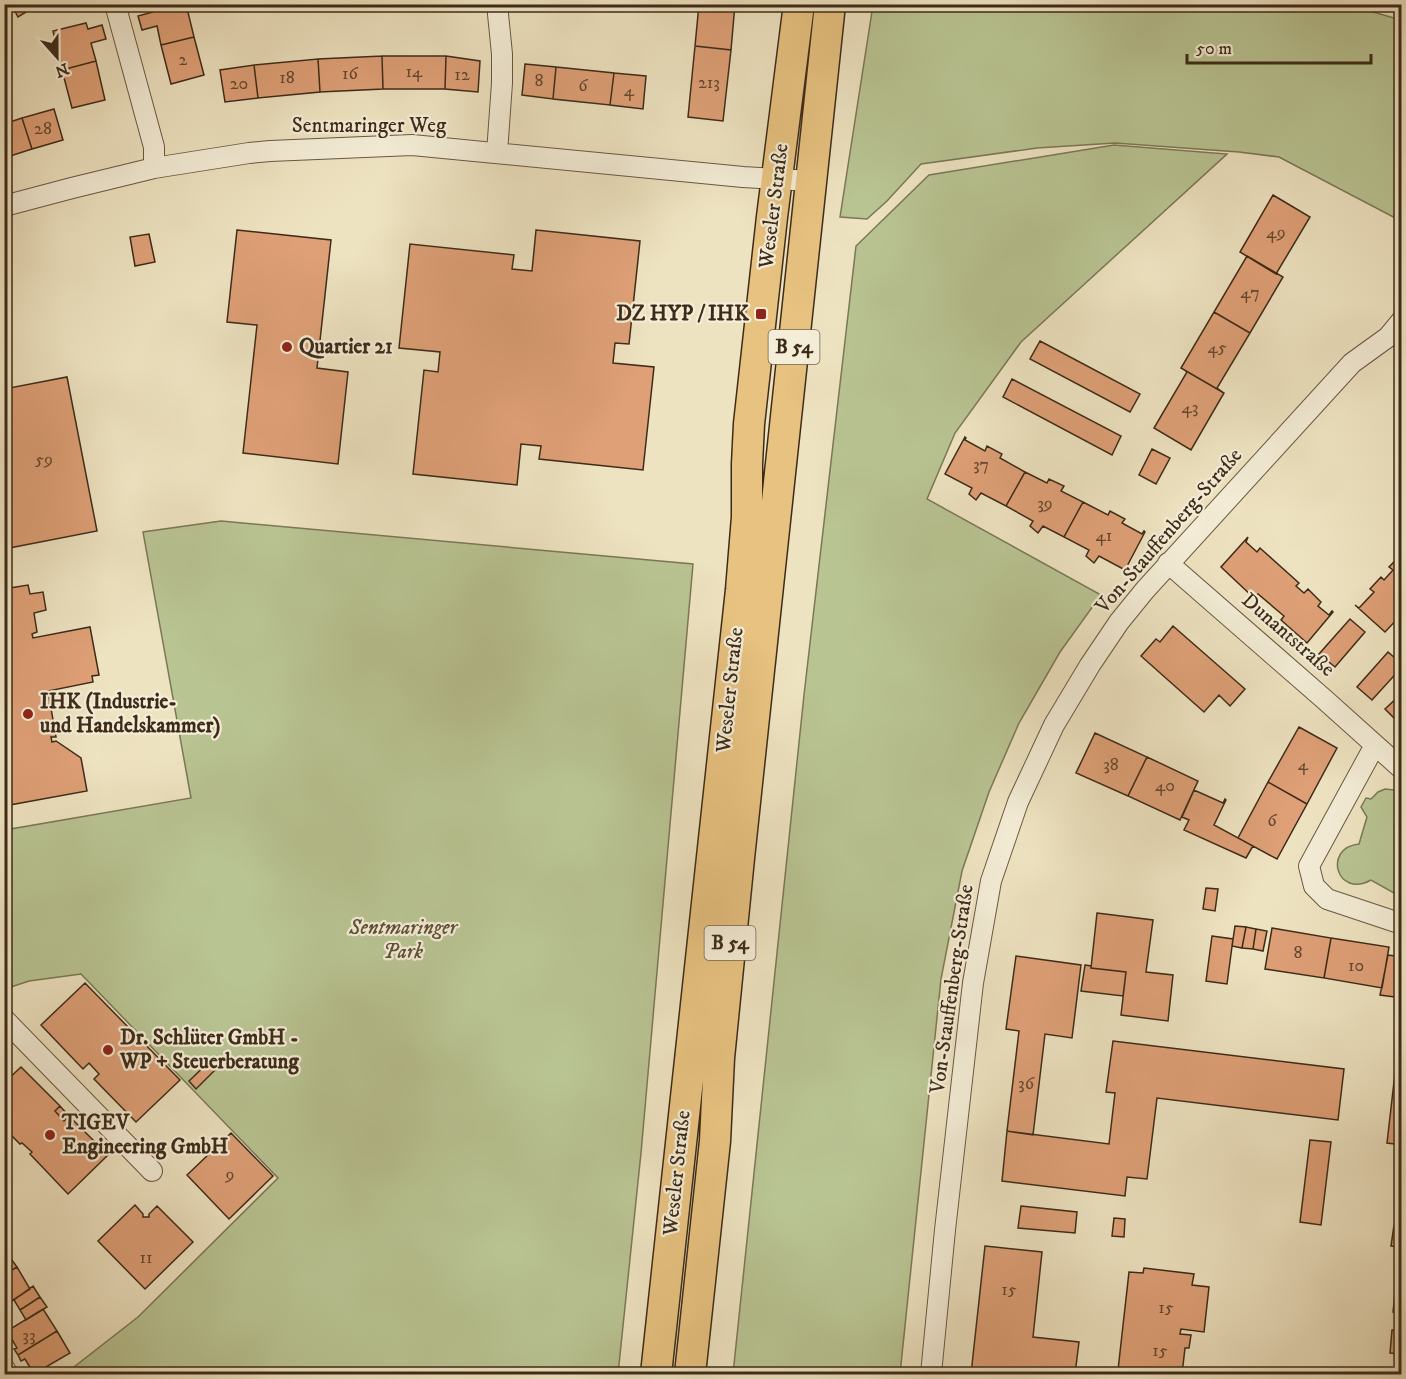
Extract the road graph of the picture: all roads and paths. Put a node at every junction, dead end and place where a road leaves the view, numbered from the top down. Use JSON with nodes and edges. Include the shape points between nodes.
{"nodes":[{"id":1,"x":115,"y":4,"type":"edge"},
{"id":2,"x":497,"y":4,"type":"edge"},
{"id":3,"x":799,"y":4,"type":"edge"},
{"id":4,"x":830,"y":4,"type":"edge"},
{"id":5,"x":497,"y":153,"type":"junction"},
{"id":6,"x":154,"y":168,"type":"junction"},
{"id":7,"x":777,"y":179,"type":"junction"},
{"id":8,"x":811,"y":181,"type":"junction"},
{"id":9,"x":4,"y":207,"type":"edge"},
{"id":10,"x":1401,"y":320,"type":"edge"},
{"id":11,"x":1395,"y":341,"type":"edge"},
{"id":12,"x":1168,"y":563,"type":"junction"},
{"id":13,"x":1375,"y":745,"type":"junction"},
{"id":14,"x":1401,"y":769,"type":"edge"},
{"id":15,"x":1401,"y":924,"type":"edge"},
{"id":16,"x":4,"y":1019,"type":"edge"},
{"id":17,"x":152,"y":1172,"type":"dead end"},
{"id":18,"x":4,"y":1368,"type":"edge"},
{"id":19,"x":9,"y":1374,"type":"edge"},
{"id":20,"x":656,"y":1374,"type":"edge"},
{"id":21,"x":690,"y":1374,"type":"edge"},
{"id":22,"x":931,"y":1374,"type":"edge"}],
"edges":[{"from":1,"to":6,"type":"street","via":[[154,147]]},
{"from":2,"to":5,"type":"street","via":[[502,54]]},
{"from":3,"to":7,"type":"main road","name":"Weseler Straße","number":"B 54"},
{"from":4,"to":8,"type":"main road","name":"Weseler Straße","number":"B 54"},
{"from":5,"to":6,"type":"street","name":"Sentmaringer Weg","via":[[412,145],[293,150]]},
{"from":5,"to":7,"type":"street","name":"Sentmaringer Weg"},
{"from":6,"to":9,"type":"street","name":"Sentmaringer Weg"},
{"from":7,"to":8,"type":"street","name":"Sentmaringer Weg"},
{"from":7,"to":20,"type":"main road","name":"Weseler Straße","number":"B 54","via":[[749,424],[741,590]]},
{"from":8,"to":21,"type":"main road","name":"Weseler Straße","number":"B 54","via":[[720,1046],[715,1141]]},
{"from":10,"to":11,"type":"street","name":"Von-Stauffenberg-Straße"},
{"from":11,"to":12,"type":"street","name":"Von-Stauffenberg-Straße","via":[[1352,363]]},
{"from":12,"to":13,"type":"street","name":"Dunantstraße"},
{"from":12,"to":22,"type":"street","name":"Von-Stauffenberg-Straße","via":[[1119,622],[1054,725],[1018,801],[991,881],[973,982]]},
{"from":13,"to":14,"type":"street","name":"Dunantstraße"},
{"from":13,"to":15,"type":"street","via":[[1309,866],[1314,886],[1327,899]]},
{"from":16,"to":17,"type":"street"},
{"from":18,"to":19,"type":"street"}]}
